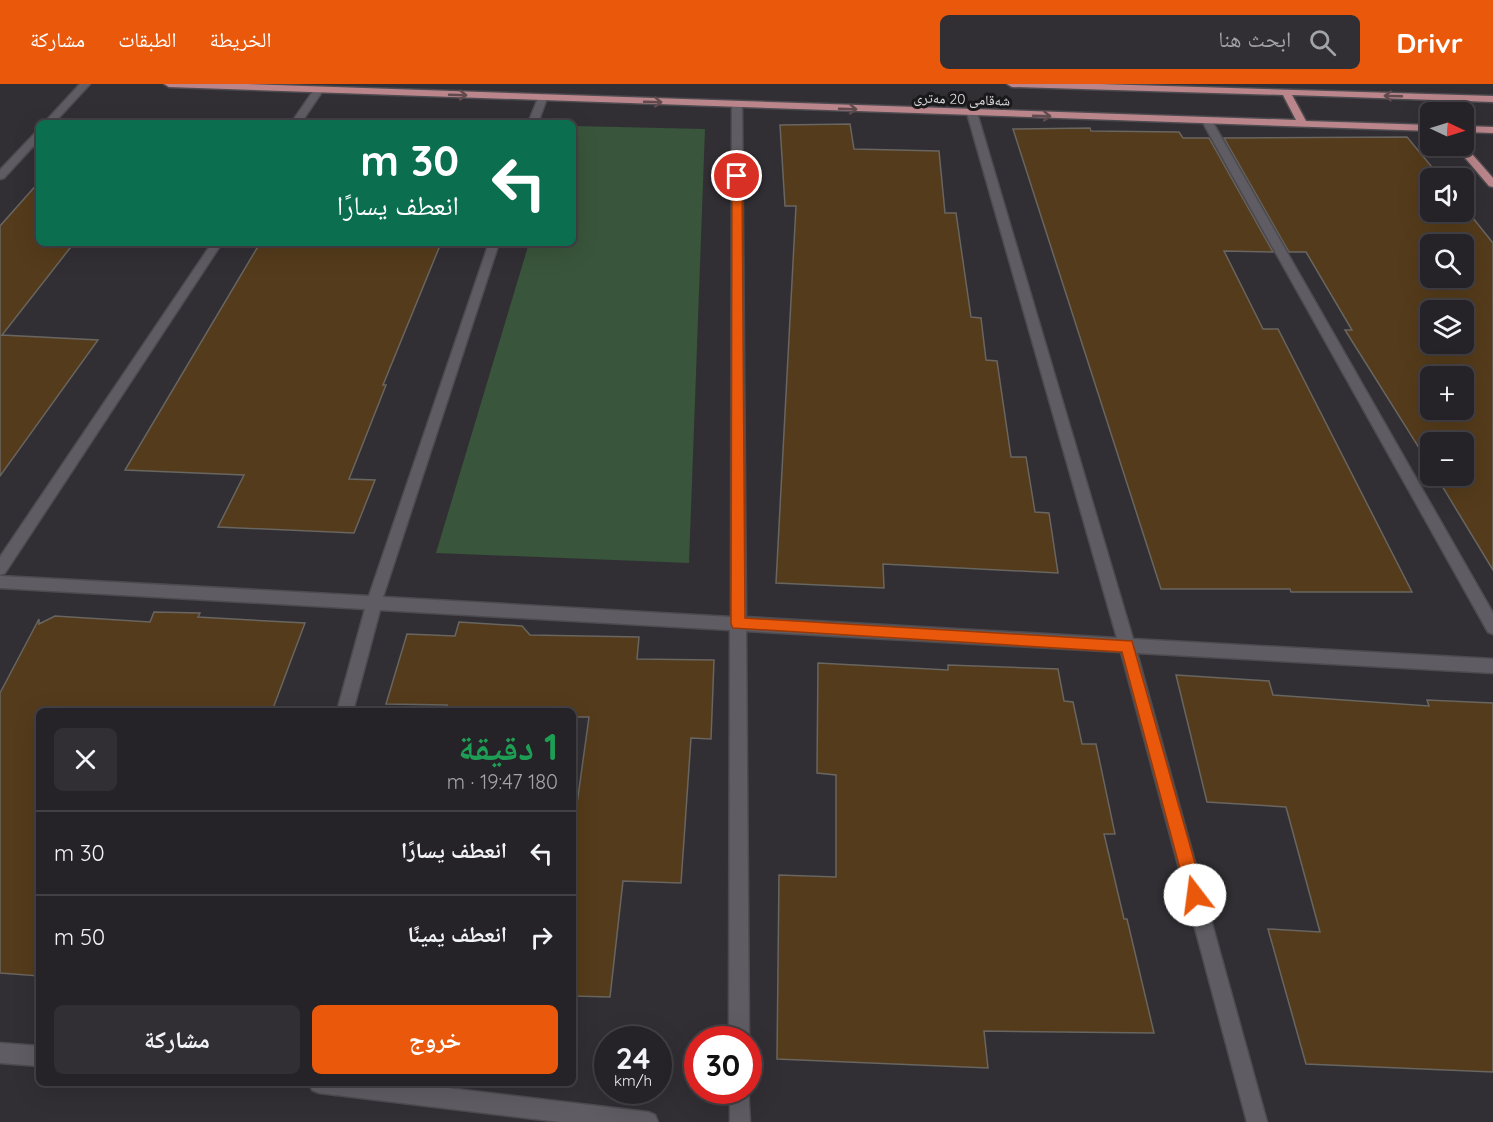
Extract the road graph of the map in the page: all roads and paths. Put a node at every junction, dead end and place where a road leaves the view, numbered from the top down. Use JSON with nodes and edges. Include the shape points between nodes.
{"nodes":[{"id":1,"x":85,"y":84,"type":"edge"},
{"id":2,"x":169,"y":84,"type":"edge"},
{"id":3,"x":1012,"y":84,"type":"edge"},
{"id":4,"x":1058,"y":85,"type":"edge"},
{"id":5,"x":319,"y":89,"type":"junction"},
{"id":6,"x":1286,"y":93,"type":"junction"},
{"id":7,"x":542,"y":98,"type":"junction"},
{"id":8,"x":1493,"y":99,"type":"edge"},
{"id":9,"x":737,"y":105,"type":"junction"},
{"id":10,"x":972,"y":113,"type":"junction"},
{"id":11,"x":52,"y":120,"type":"edge"},
{"id":12,"x":298,"y":120,"type":"edge"},
{"id":13,"x":534,"y":120,"type":"edge"},
{"id":14,"x":1207,"y":121,"type":"junction"},
{"id":15,"x":1303,"y":124,"type":"junction"},
{"id":16,"x":1420,"y":128,"type":"edge"},
{"id":17,"x":1474,"y":130,"type":"edge"},
{"id":18,"x":1491,"y":132,"type":"edge"},
{"id":19,"x":36,"y":137,"type":"edge"},
{"id":20,"x":1469,"y":156,"type":"edge"},
{"id":21,"x":0,"y":176,"type":"edge"},
{"id":22,"x":1493,"y":184,"type":"edge"},
{"id":23,"x":215,"y":246,"type":"edge"},
{"id":24,"x":493,"y":246,"type":"edge"},
{"id":25,"x":0,"y":569,"type":"edge"},
{"id":26,"x":0,"y":582,"type":"edge"},
{"id":27,"x":374,"y":603,"type":"junction"},
{"id":28,"x":738,"y":624,"type":"junction"},
{"id":29,"x":1493,"y":627,"type":"edge"},
{"id":30,"x":1127,"y":646,"type":"junction"},
{"id":31,"x":1493,"y":666,"type":"edge"},
{"id":32,"x":346,"y":708,"type":"edge"},
{"id":33,"x":740,"y":1026,"type":"edge"},
{"id":34,"x":0,"y":1053,"type":"edge"},
{"id":35,"x":36,"y":1056,"type":"edge"},
{"id":36,"x":345,"y":1086,"type":"edge"},
{"id":37,"x":740,"y":1104,"type":"edge"},
{"id":38,"x":648,"y":1122,"type":"edge"},
{"id":39,"x":740,"y":1122,"type":"edge"},
{"id":40,"x":1257,"y":1122,"type":"edge"}],
"edges":[{"from":1,"to":11,"type":"street"},
{"from":2,"to":5,"type":"main road","name":"شەقامی 20 مەتری"},
{"from":3,"to":4,"type":"main road","name":"شەقامی 20 مەتری"},
{"from":4,"to":6,"type":"main road","name":"شەقامی 20 مەتری"},
{"from":5,"to":7,"type":"main road","name":"شەقامی 20 مەتری","one_way":true},
{"from":5,"to":12,"type":"street"},
{"from":8,"to":6,"type":"main road","name":"شەقامی 20 مەتری","one_way":true},
{"from":6,"to":15,"type":"main road"},
{"from":7,"to":9,"type":"main road","name":"شەقامی 20 مەتری","one_way":true},
{"from":7,"to":13,"type":"street"},
{"from":9,"to":10,"type":"main road","name":"شەقامی 20 مەتری","one_way":true},
{"from":9,"to":28,"type":"street"},
{"from":10,"to":14,"type":"main road","name":"شەقامی 20 مەتری","one_way":true},
{"from":10,"to":30,"type":"street"},
{"from":14,"to":15,"type":"main road","name":"شەقامی 20 مەتری"},
{"from":14,"to":29,"type":"street"},
{"from":15,"to":16,"type":"main road","name":"شەقامی 20 مەتری"},
{"from":17,"to":18,"type":"main road"},
{"from":19,"to":21,"type":"street"},
{"from":20,"to":22,"type":"main road"},
{"from":23,"to":25,"type":"street"},
{"from":24,"to":27,"type":"street"},
{"from":26,"to":27,"type":"street"},
{"from":27,"to":28,"type":"street"},
{"from":27,"to":32,"type":"street"},
{"from":28,"to":30,"type":"street"},
{"from":28,"to":33,"type":"street"},
{"from":30,"to":31,"type":"street"},
{"from":30,"to":40,"type":"street"},
{"from":34,"to":35,"type":"street"},
{"from":36,"to":38,"type":"street"},
{"from":37,"to":39,"type":"street"}]}
